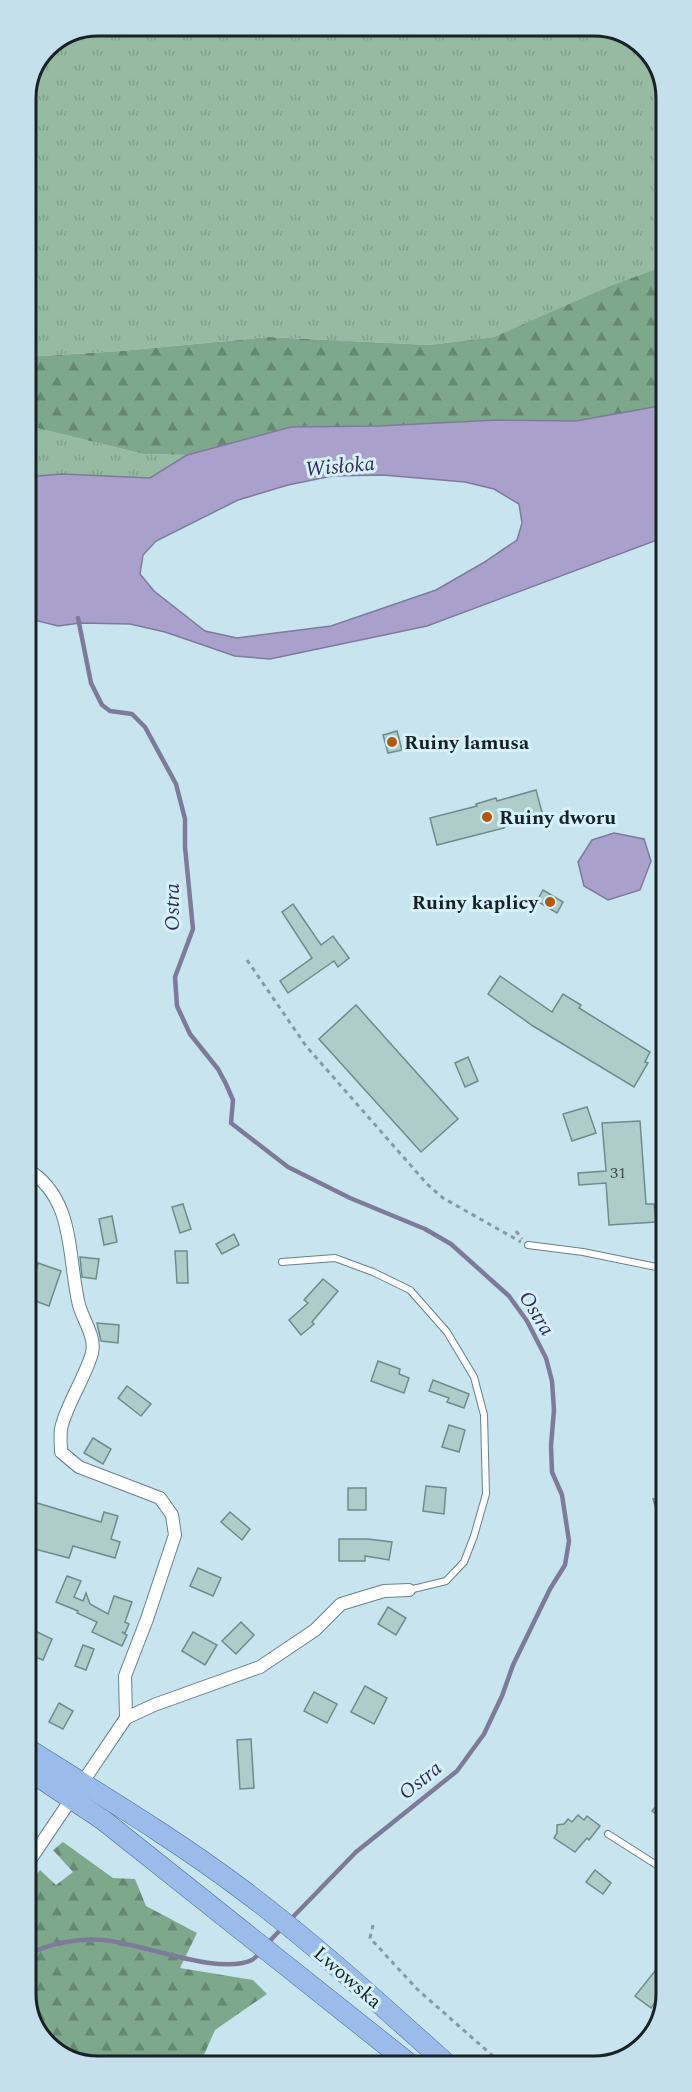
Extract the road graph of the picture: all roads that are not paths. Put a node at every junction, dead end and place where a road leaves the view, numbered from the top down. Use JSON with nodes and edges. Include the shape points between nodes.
{"nodes":[{"id":1,"x":36,"y":1175,"type":"edge"},
{"id":2,"x":528,"y":1245,"type":"road end"},
{"id":3,"x":282,"y":1262,"type":"dead end"},
{"id":4,"x":656,"y":1267,"type":"edge"},
{"id":5,"x":409,"y":1590,"type":"joint"},
{"id":6,"x":126,"y":1718,"type":"junction"},
{"id":7,"x":36,"y":1756,"type":"edge"},
{"id":8,"x":36,"y":1773,"type":"edge"},
{"id":9,"x":77,"y":1791,"type":"junction"},
{"id":10,"x":608,"y":1834,"type":"dead end"},
{"id":11,"x":36,"y":1851,"type":"edge"},
{"id":12,"x":656,"y":1865,"type":"edge"},
{"id":13,"x":400,"y":2056,"type":"edge"},
{"id":14,"x":438,"y":2056,"type":"edge"}],
"edges":[{"from":1,"to":6,"type":"street","via":[[58,1201],[69,1235],[79,1306],[93,1351],[62,1428],[61,1452],[79,1467],[160,1498],[171,1515],[175,1535],[125,1676]]},
{"from":2,"to":4,"type":"lane"},
{"from":3,"to":5,"type":"lane","via":[[335,1258],[410,1290],[447,1332],[474,1377],[484,1415],[486,1494],[474,1536],[465,1562],[446,1581]]},
{"from":5,"to":6,"type":"street","via":[[384,1591],[341,1604],[315,1630],[260,1667]]},
{"from":6,"to":9,"type":"street"},
{"from":7,"to":9,"type":"main road"},
{"from":8,"to":9,"type":"main road"},
{"from":9,"to":11,"type":"street"},
{"from":9,"to":13,"type":"main road","name":"Lwowska","via":[[102,1820]]},
{"from":9,"to":14,"type":"main road","name":"Lwowska","via":[[177,1843],[245,1891],[339,1967]]},
{"from":10,"to":12,"type":"lane"}]}
